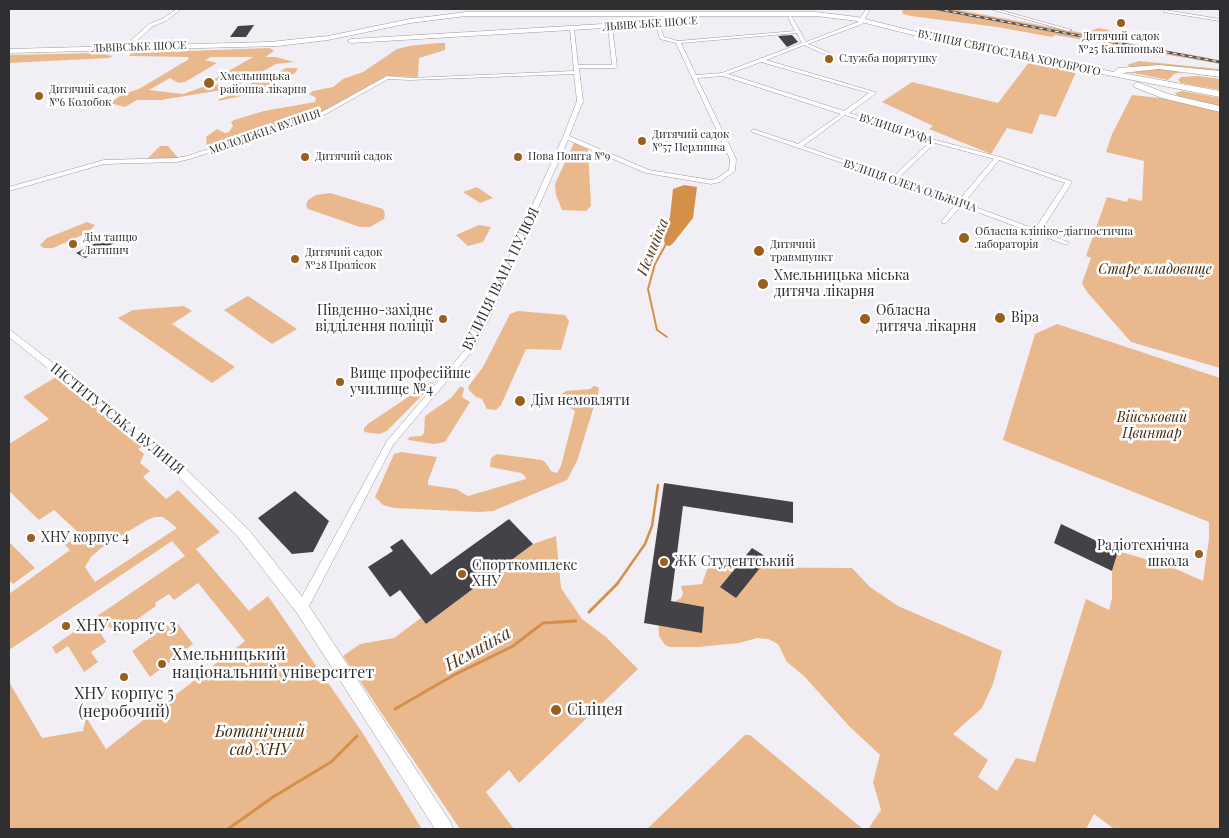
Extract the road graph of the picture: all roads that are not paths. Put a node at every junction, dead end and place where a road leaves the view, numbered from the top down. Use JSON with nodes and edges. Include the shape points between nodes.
{"nodes":[{"id":1,"x":179,"y":9,"type":"edge"},
{"id":2,"x":868,"y":9,"type":"edge"},
{"id":3,"x":992,"y":9,"type":"edge"},
{"id":4,"x":1165,"y":12,"type":"dead end"},
{"id":5,"x":697,"y":13,"type":"junction"},
{"id":6,"x":798,"y":13,"type":"junction"},
{"id":7,"x":790,"y":17,"type":"dead end"},
{"id":8,"x":708,"y":20,"type":"junction"},
{"id":9,"x":862,"y":20,"type":"junction"},
{"id":10,"x":1220,"y":20,"type":"edge"},
{"id":11,"x":657,"y":23,"type":"junction"},
{"id":12,"x":610,"y":26,"type":"junction"},
{"id":13,"x":572,"y":29,"type":"junction"},
{"id":14,"x":1070,"y":30,"type":"dead end"},
{"id":15,"x":798,"y":32,"type":"junction"},
{"id":16,"x":342,"y":35,"type":"junction"},
{"id":17,"x":350,"y":42,"type":"junction"},
{"id":18,"x":678,"y":42,"type":"junction"},
{"id":19,"x":270,"y":44,"type":"junction"},
{"id":20,"x":805,"y":44,"type":"junction"},
{"id":21,"x":127,"y":47,"type":"junction"},
{"id":22,"x":9,"y":51,"type":"edge"},
{"id":23,"x":828,"y":54,"type":"dead end"},
{"id":24,"x":761,"y":60,"type":"junction"},
{"id":25,"x":577,"y":69,"type":"junction"},
{"id":26,"x":1097,"y":72,"type":"junction"},
{"id":27,"x":723,"y":74,"type":"junction"},
{"id":28,"x":1220,"y":76,"type":"edge"},
{"id":29,"x":694,"y":77,"type":"junction"},
{"id":30,"x":1132,"y":78,"type":"junction"},
{"id":31,"x":1188,"y":88,"type":"junction"},
{"id":32,"x":1220,"y":94,"type":"edge"},
{"id":33,"x":1185,"y":101,"type":"junction"},
{"id":34,"x":1220,"y":109,"type":"edge"},
{"id":35,"x":846,"y":112,"type":"junction"},
{"id":36,"x":754,"y":132,"type":"dead end"},
{"id":37,"x":566,"y":137,"type":"junction"},
{"id":38,"x":933,"y":142,"type":"junction"},
{"id":39,"x":798,"y":146,"type":"junction"},
{"id":40,"x":998,"y":158,"type":"junction"},
{"id":41,"x":894,"y":179,"type":"junction"},
{"id":42,"x":9,"y":189,"type":"edge"},
{"id":43,"x":961,"y":203,"type":"junction"},
{"id":44,"x":944,"y":222,"type":"dead end"},
{"id":45,"x":1037,"y":232,"type":"junction"},
{"id":46,"x":1066,"y":243,"type":"dead end"},
{"id":47,"x":9,"y":332,"type":"edge"},
{"id":48,"x":302,"y":608,"type":"junction"},
{"id":49,"x":445,"y":829,"type":"edge"}],
"edges":[{"from":1,"to":21,"type":"street","via":[[151,25]]},
{"from":2,"to":9,"type":"street"},
{"from":3,"to":14,"type":"street"},
{"from":4,"to":10,"type":"street"},
{"from":5,"to":6,"type":"main road","name":"ЛЬВІВСЬКЕ ШОСЕ"},
{"from":5,"to":8,"type":"main road"},
{"from":5,"to":16,"type":"main road","name":"ЛЬВІВСЬКЕ ШОСЕ","via":[[466,14]]},
{"from":6,"to":8,"type":"main road","name":"ЛЬВІВСЬКЕ ШОСЕ"},
{"from":6,"to":9,"type":"main road","name":"ВУЛИЦЯ СВЯТОСЛАВА ХОРОБРОГО"},
{"from":7,"to":15,"type":"street"},
{"from":8,"to":11,"type":"main road","name":"ЛЬВІВСЬКЕ ШОСЕ"},
{"from":9,"to":20,"type":"street","via":[[860,24]]},
{"from":9,"to":26,"type":"main road","name":"ВУЛИЦЯ СВЯТОСЛАВА ХОРОБРОГО","via":[[953,43]]},
{"from":11,"to":12,"type":"main road","name":"ЛЬВІВСЬКЕ ШОСЕ"},
{"from":11,"to":18,"type":"street","via":[[662,38]]},
{"from":12,"to":13,"type":"main road","name":"ЛЬВІВСЬКЕ ШОСЕ"},
{"from":12,"to":25,"type":"street","name":"МОЛОДІЖНА ВУЛИЦЯ","via":[[615,66]]},
{"from":13,"to":17,"type":"main road","name":"ЛЬВІВСЬКЕ ШОСЕ"},
{"from":13,"to":25,"type":"street","name":"ВУЛИЦЯ ІВАНА ПУЛЮЯ"},
{"from":15,"to":18,"type":"street"},
{"from":15,"to":20,"type":"street"},
{"from":16,"to":17,"type":"main road"},
{"from":16,"to":19,"type":"main road","name":"ЛЬВІВСЬКЕ ШОСЕ"},
{"from":17,"to":19,"type":"main road","name":"ЛЬВІВСЬКЕ ШОСЕ"},
{"from":18,"to":29,"type":"street"},
{"from":19,"to":21,"type":"main road","name":"ЛЬВІВСЬКЕ ШОСЕ"},
{"from":20,"to":23,"type":"street"},
{"from":20,"to":24,"type":"street"},
{"from":21,"to":22,"type":"main road","name":"ЛЬВІВСЬКЕ ШОСЕ"},
{"from":24,"to":27,"type":"street"},
{"from":24,"to":35,"type":"street","via":[[873,93]]},
{"from":25,"to":37,"type":"street","name":"ВУЛИЦЯ ІВАНА ПУЛЮЯ","via":[[580,101]]},
{"from":25,"to":42,"type":"street","name":"МОЛОДІЖНА ВУЛИЦЯ","via":[[417,79],[387,77],[322,114],[188,158],[104,162]]},
{"from":26,"to":28,"type":"main road","via":[[1159,67]]},
{"from":26,"to":30,"type":"main road","name":"ВУЛИЦЯ СВЯТОСЛАВА ХОРОБРОГО"},
{"from":27,"to":29,"type":"street"},
{"from":27,"to":35,"type":"street","name":"ВУЛИЦЯ РУФА"},
{"from":28,"to":31,"type":"main road","via":[[1175,76],[1176,82]]},
{"from":29,"to":37,"type":"street","via":[[733,159],[732,171],[718,181],[648,172]]},
{"from":30,"to":31,"type":"main road","name":"ВУЛИЦЯ СВЯТОСЛАВА ХОРОБРОГО"},
{"from":30,"to":33,"type":"main road","via":[[1139,86]]},
{"from":31,"to":32,"type":"main road","name":"ВУЛИЦЯ СВЯТОСЛАВА ХОРОБРОГО"},
{"from":31,"to":33,"type":"main road","via":[[1171,92]]},
{"from":33,"to":34,"type":"main road"},
{"from":35,"to":38,"type":"street","name":"ВУЛИЦЯ РУФА"},
{"from":35,"to":39,"type":"street"},
{"from":36,"to":39,"type":"street","name":"ВУЛИЦЯ ОЛЕГА ОЛЬЖИЧА"},
{"from":37,"to":48,"type":"street","name":"ВУЛИЦЯ ІВАНА ПУЛЮЯ","via":[[469,350],[390,443]]},
{"from":38,"to":40,"type":"street","name":"ВУЛИЦЯ РУФА"},
{"from":38,"to":41,"type":"street"},
{"from":39,"to":41,"type":"street","name":"ВУЛИЦЯ ОЛЕГА ОЛЬЖИЧА"},
{"from":40,"to":43,"type":"street"},
{"from":40,"to":45,"type":"street","name":"ВУЛИЦЯ РУФА","via":[[1069,182]]},
{"from":41,"to":43,"type":"street","name":"ВУЛИЦЯ ОЛЕГА ОЛЬЖИЧА"},
{"from":43,"to":44,"type":"street"},
{"from":43,"to":45,"type":"street","name":"ВУЛИЦЯ ОЛЕГА ОЛЬЖИЧА"},
{"from":45,"to":46,"type":"street","name":"ВУЛИЦЯ ОЛЕГА ОЛЬЖИЧА"},
{"from":47,"to":48,"type":"street","name":"ІНСТИТУТСЬКА ВУЛИЦЯ","via":[[176,466],[243,533]]},
{"from":48,"to":49,"type":"street","name":"ІНСТИТУТСЬКА ВУЛИЦЯ"}]}
